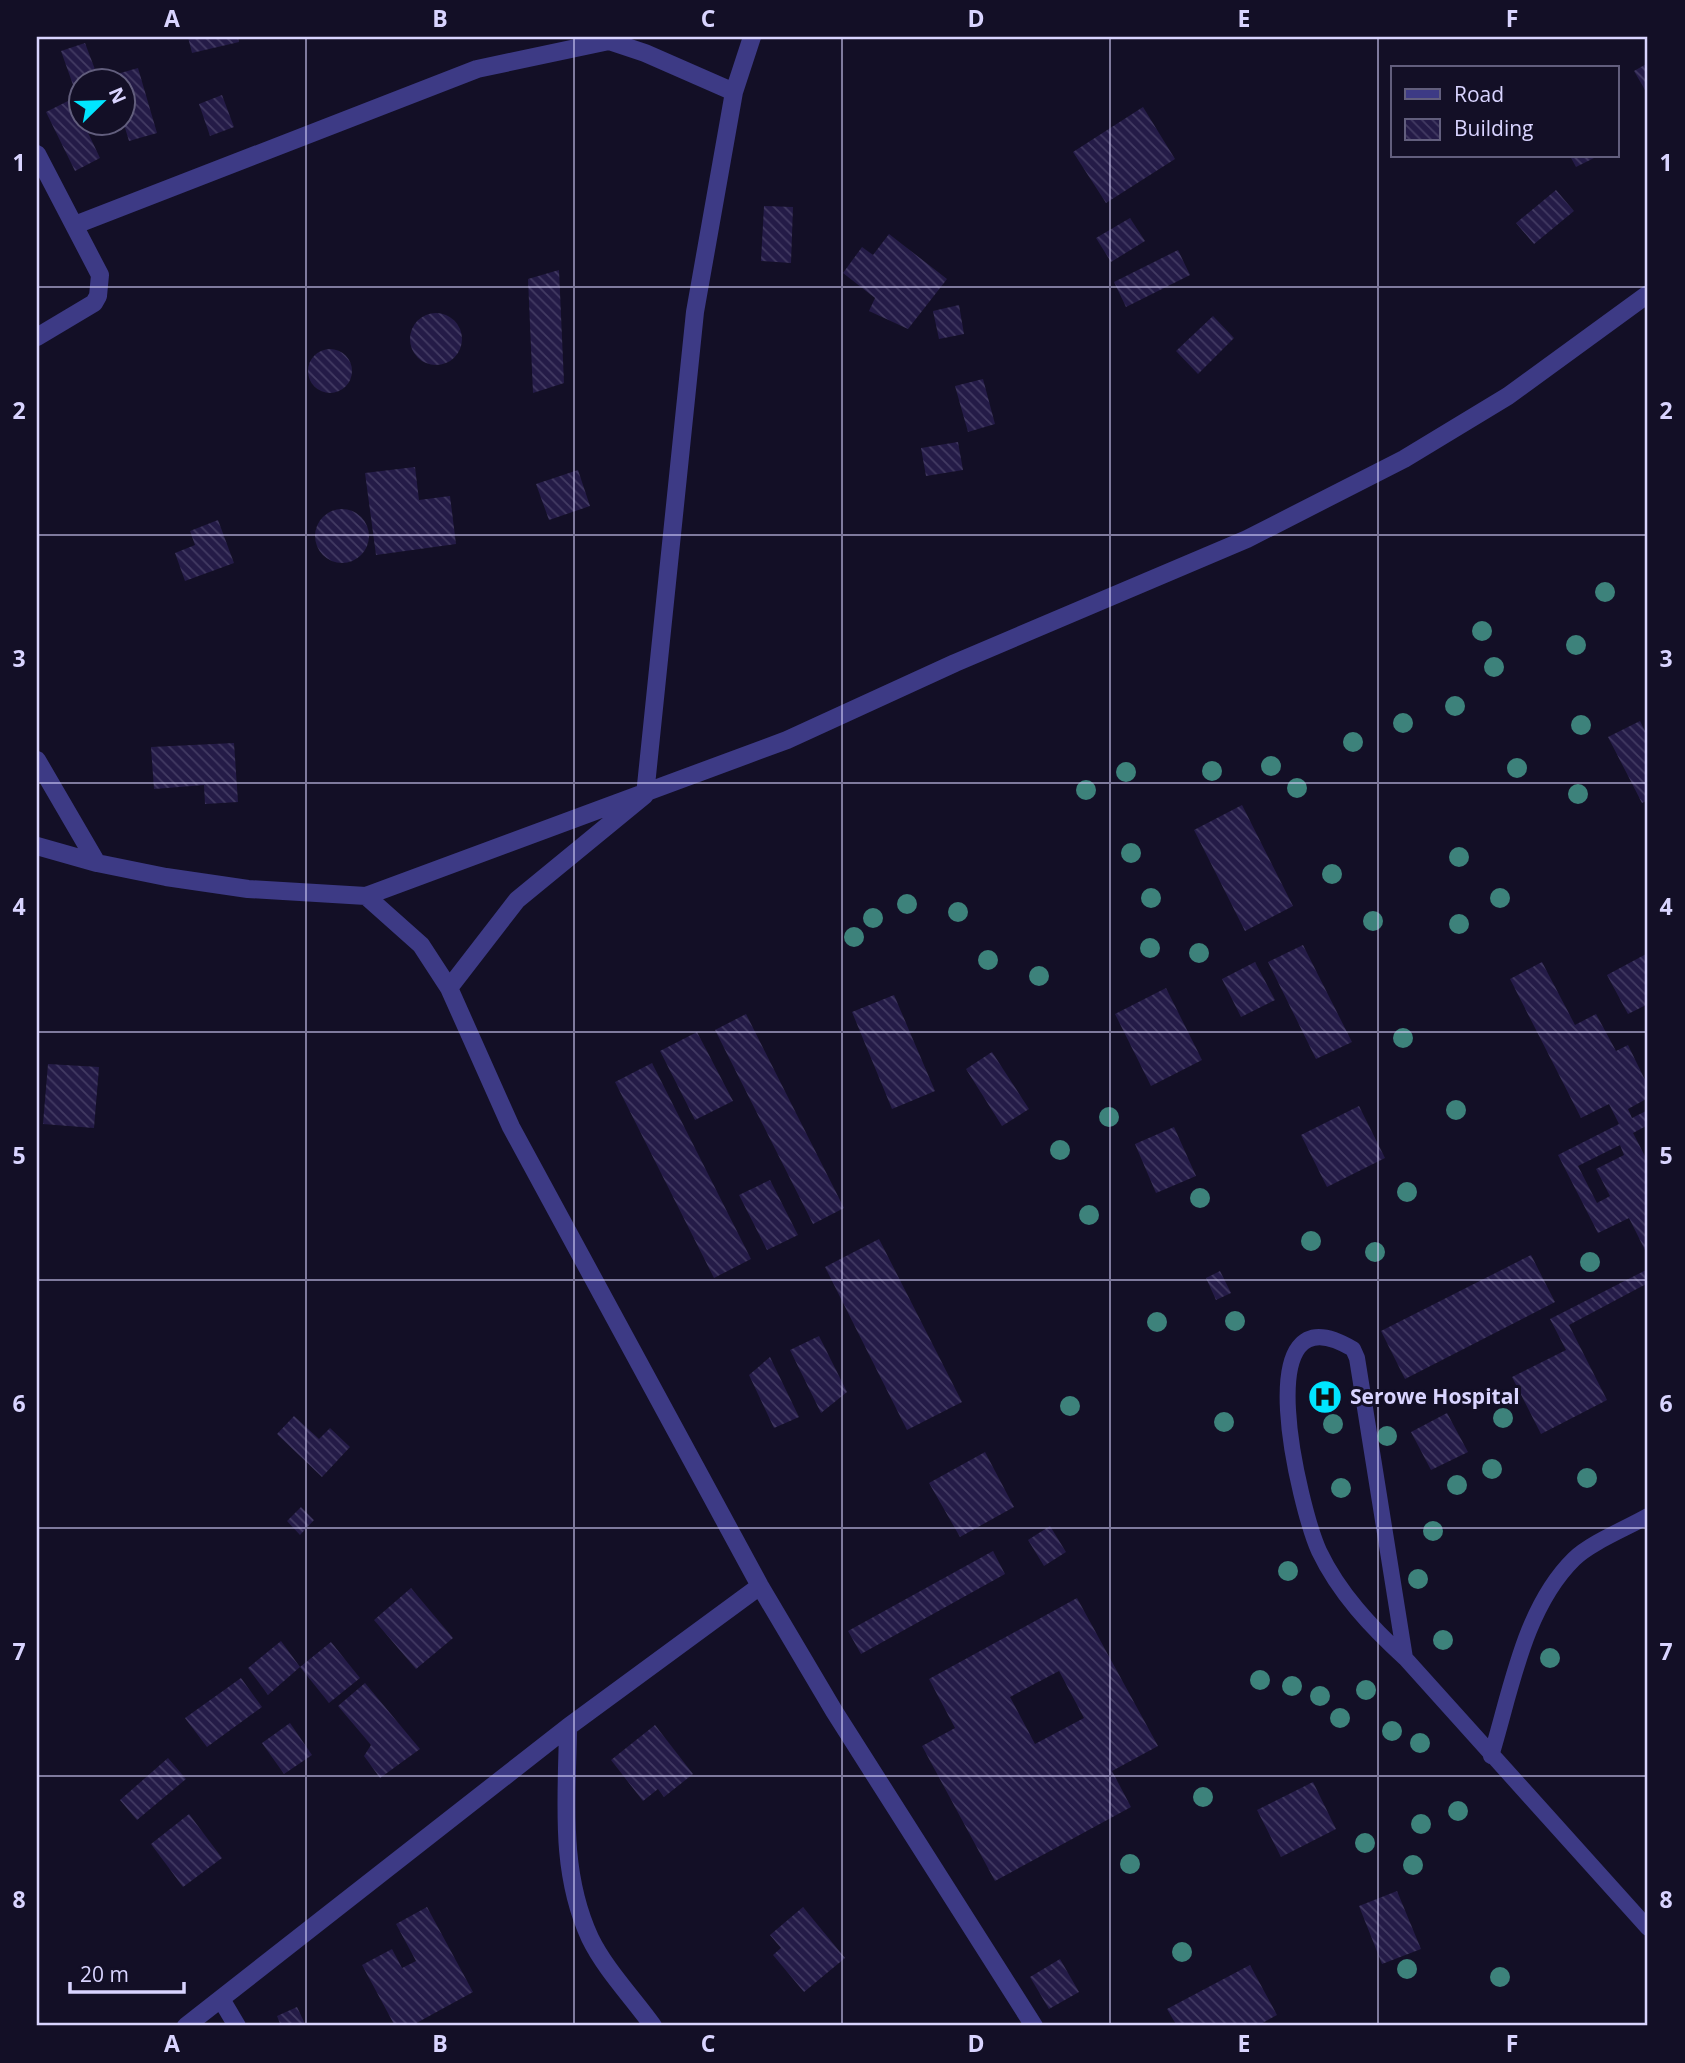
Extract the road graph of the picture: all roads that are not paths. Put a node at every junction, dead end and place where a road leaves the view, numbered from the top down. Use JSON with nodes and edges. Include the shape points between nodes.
{"nodes":[{"id":1,"x":752,"y":37,"type":"edge"},
{"id":2,"x":734,"y":92,"type":"junction"},
{"id":3,"x":37,"y":154,"type":"edge"},
{"id":4,"x":75,"y":225,"type":"junction"},
{"id":5,"x":1648,"y":294,"type":"edge"},
{"id":6,"x":37,"y":337,"type":"edge"},
{"id":7,"x":37,"y":760,"type":"edge"},
{"id":8,"x":645,"y":795,"type":"junction"},
{"id":9,"x":37,"y":846,"type":"edge"},
{"id":10,"x":97,"y":863,"type":"junction"},
{"id":11,"x":366,"y":896,"type":"junction"},
{"id":12,"x":449,"y":988,"type":"junction"},
{"id":13,"x":1648,"y":1516,"type":"edge"},
{"id":14,"x":760,"y":1586,"type":"junction"},
{"id":15,"x":1405,"y":1658,"type":"junction"},
{"id":16,"x":568,"y":1727,"type":"junction"},
{"id":17,"x":1491,"y":1756,"type":"junction"},
{"id":18,"x":1648,"y":1928,"type":"edge"},
{"id":19,"x":221,"y":1999,"type":"junction"},
{"id":20,"x":186,"y":2026,"type":"edge"},
{"id":21,"x":237,"y":2026,"type":"edge"},
{"id":22,"x":653,"y":2026,"type":"edge"},
{"id":23,"x":1034,"y":2026,"type":"edge"}],
"edges":[{"from":1,"to":2,"type":"street"},
{"from":2,"to":4,"type":"street","via":[[609,41],[477,69]]},
{"from":2,"to":8,"type":"street","via":[[695,312]]},
{"from":3,"to":4,"type":"street"},
{"from":4,"to":6,"type":"street","via":[[100,275],[98,296],[94,303]]},
{"from":5,"to":8,"type":"street","via":[[1508,396],[1404,459],[1247,539],[787,740]]},
{"from":7,"to":10,"type":"street"},
{"from":8,"to":11,"type":"street"},
{"from":8,"to":12,"type":"street","via":[[517,900]]},
{"from":9,"to":10,"type":"street"},
{"from":10,"to":11,"type":"street","via":[[248,889]]},
{"from":11,"to":12,"type":"street","via":[[421,945]]},
{"from":12,"to":14,"type":"street","via":[[511,1127]]},
{"from":13,"to":17,"type":"lane","via":[[1575,1557],[1553,1584],[1531,1626]]},
{"from":14,"to":16,"type":"street"},
{"from":14,"to":23,"type":"street"},
{"from":15,"to":15,"type":"lane","via":[[1343,1593],[1303,1508],[1287,1395],[1295,1351],[1310,1339],[1332,1337],[1353,1349],[1357,1358]]},
{"from":15,"to":17,"type":"lane"},
{"from":16,"to":19,"type":"street"},
{"from":16,"to":22,"type":"street","via":[[567,1849],[574,1897],[591,1941]]},
{"from":17,"to":18,"type":"lane"},
{"from":19,"to":20,"type":"street"},
{"from":19,"to":21,"type":"street"}]}
